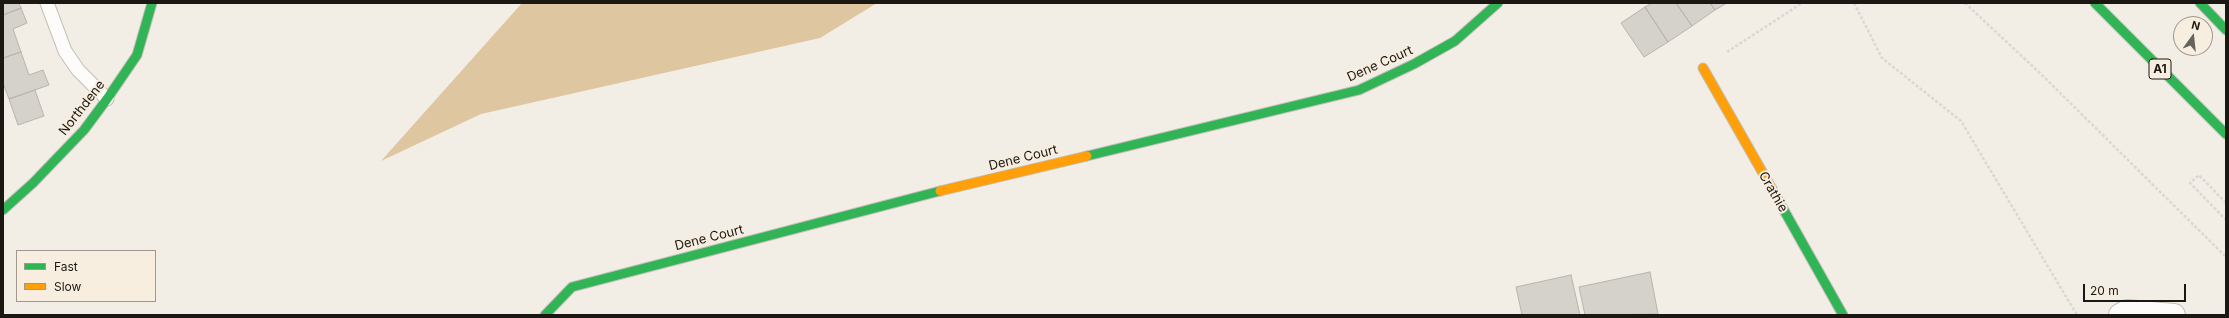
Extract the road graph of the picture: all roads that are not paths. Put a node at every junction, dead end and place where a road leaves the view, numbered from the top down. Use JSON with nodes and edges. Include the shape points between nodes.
{"nodes":[{"id":1,"x":47,"y":3,"type":"edge"},
{"id":2,"x":152,"y":3,"type":"edge"},
{"id":3,"x":1498,"y":3,"type":"edge"},
{"id":4,"x":2095,"y":3,"type":"edge"},
{"id":5,"x":2200,"y":3,"type":"edge"},
{"id":6,"x":2226,"y":30,"type":"edge"},
{"id":7,"x":1703,"y":68,"type":"road end"},
{"id":8,"x":107,"y":99,"type":"junction"},
{"id":9,"x":2226,"y":134,"type":"edge"},
{"id":10,"x":3,"y":210,"type":"edge"},
{"id":11,"x":545,"y":315,"type":"edge"},
{"id":12,"x":1843,"y":315,"type":"edge"},
{"id":13,"x":2120,"y":315,"type":"edge"},
{"id":14,"x":2174,"y":315,"type":"edge"}],
"edges":[{"from":1,"to":8,"type":"lane","via":[[65,52],[78,70]]},
{"from":2,"to":8,"type":"main road","name":"Northdene","via":[[137,55]]},
{"from":3,"to":11,"type":"main road","name":"Dene Court","via":[[1455,41],[1359,90],[953,188],[572,287]]},
{"from":4,"to":9,"type":"main road","number":"A1"},
{"from":5,"to":6,"type":"main road"},
{"from":7,"to":12,"type":"main road","name":"Crathie"},
{"from":8,"to":10,"type":"main road","name":"Northdene","via":[[84,130]]},
{"from":13,"to":14,"type":"street","via":[[2126,311]]}]}
